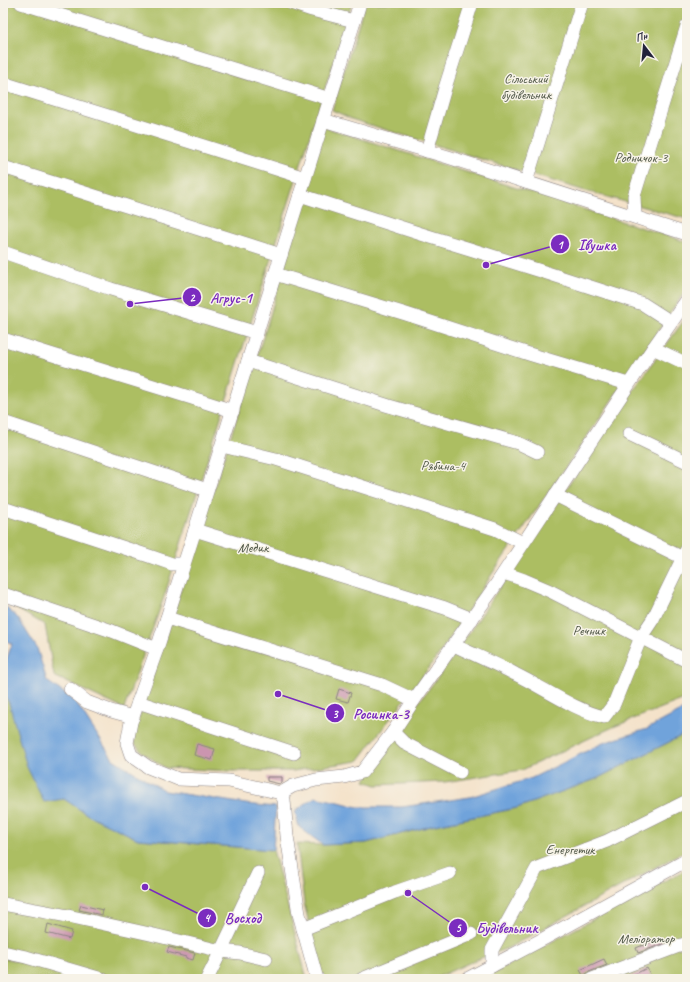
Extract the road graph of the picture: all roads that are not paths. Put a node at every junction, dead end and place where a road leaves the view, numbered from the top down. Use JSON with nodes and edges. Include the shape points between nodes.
{"nodes":[{"id":1,"x":21,"y":3,"type":"edge"},
{"id":2,"x":291,"y":3,"type":"edge"},
{"id":3,"x":360,"y":3,"type":"edge"},
{"id":4,"x":472,"y":3,"type":"edge"},
{"id":5,"x":582,"y":3,"type":"edge"},
{"id":6,"x":354,"y":20,"type":"junction"},
{"id":7,"x":687,"y":26,"type":"edge"},
{"id":8,"x":3,"y":83,"type":"edge"},
{"id":9,"x":330,"y":99,"type":"junction"},
{"id":10,"x":324,"y":120,"type":"junction"},
{"id":11,"x":427,"y":151,"type":"junction"},
{"id":12,"x":3,"y":167,"type":"edge"},
{"id":13,"x":305,"y":178,"type":"junction"},
{"id":14,"x":526,"y":182,"type":"junction"},
{"id":15,"x":300,"y":195,"type":"junction"},
{"id":16,"x":635,"y":217,"type":"junction"},
{"id":17,"x":687,"y":234,"type":"edge"},
{"id":18,"x":3,"y":252,"type":"edge"},
{"id":19,"x":281,"y":255,"type":"junction"},
{"id":20,"x":275,"y":274,"type":"junction"},
{"id":21,"x":687,"y":300,"type":"edge"},
{"id":22,"x":671,"y":322,"type":"junction"},
{"id":23,"x":257,"y":333,"type":"junction"},
{"id":24,"x":3,"y":339,"type":"edge"},
{"id":25,"x":653,"y":348,"type":"junction"},
{"id":26,"x":248,"y":361,"type":"junction"},
{"id":27,"x":687,"y":364,"type":"edge"},
{"id":28,"x":628,"y":384,"type":"junction"},
{"id":29,"x":232,"y":411,"type":"junction"},
{"id":30,"x":3,"y":422,"type":"edge"},
{"id":31,"x":628,"y":434,"type":"dead end"},
{"id":32,"x":222,"y":446,"type":"junction"},
{"id":33,"x":537,"y":452,"type":"dead end"},
{"id":34,"x":687,"y":462,"type":"edge"},
{"id":35,"x":207,"y":490,"type":"junction"},
{"id":36,"x":555,"y":495,"type":"junction"},
{"id":37,"x":3,"y":508,"type":"edge"},
{"id":38,"x":195,"y":530,"type":"junction"},
{"id":39,"x":523,"y":543,"type":"junction"},
{"id":40,"x":686,"y":556,"type":"edge"},
{"id":41,"x":184,"y":564,"type":"junction"},
{"id":42,"x":504,"y":573,"type":"junction"},
{"id":43,"x":3,"y":594,"type":"edge"},
{"id":44,"x":167,"y":618,"type":"junction"},
{"id":45,"x":472,"y":619,"type":"junction"},
{"id":46,"x":641,"y":637,"type":"junction"},
{"id":47,"x":454,"y":645,"type":"junction"},
{"id":48,"x":157,"y":649,"type":"junction"},
{"id":49,"x":687,"y":661,"type":"edge"},
{"id":50,"x":70,"y":690,"type":"dead end"},
{"id":51,"x":414,"y":700,"type":"junction"},
{"id":52,"x":138,"y":702,"type":"junction"},
{"id":53,"x":133,"y":718,"type":"junction"},
{"id":54,"x":393,"y":732,"type":"junction"},
{"id":55,"x":294,"y":753,"type":"dead end"},
{"id":56,"x":460,"y":772,"type":"dead end"},
{"id":57,"x":281,"y":793,"type":"junction"},
{"id":58,"x":687,"y":801,"type":"edge"},
{"id":59,"x":687,"y":860,"type":"edge"},
{"id":60,"x":258,"y":873,"type":"dead end"},
{"id":61,"x":450,"y":874,"type":"dead end"},
{"id":62,"x":3,"y":904,"type":"edge"},
{"id":63,"x":303,"y":929,"type":"junction"},
{"id":64,"x":471,"y":934,"type":"dead end"},
{"id":65,"x":687,"y":943,"type":"edge"},
{"id":66,"x":221,"y":951,"type":"junction"},
{"id":67,"x":3,"y":952,"type":"edge"},
{"id":68,"x":266,"y":959,"type":"dead end"},
{"id":69,"x":492,"y":966,"type":"junction"},
{"id":70,"x":102,"y":979,"type":"edge"},
{"id":71,"x":207,"y":979,"type":"edge"},
{"id":72,"x":317,"y":979,"type":"edge"},
{"id":73,"x":362,"y":979,"type":"edge"},
{"id":74,"x":467,"y":979,"type":"edge"},
{"id":75,"x":592,"y":979,"type":"edge"}],
"edges":[{"from":1,"to":9,"type":"street"},
{"from":2,"to":6,"type":"street"},
{"from":3,"to":6,"type":"street"},
{"from":4,"to":11,"type":"street"},
{"from":5,"to":14,"type":"street"},
{"from":6,"to":9,"type":"street"},
{"from":7,"to":16,"type":"street","via":[[634,196]]},
{"from":8,"to":13,"type":"street"},
{"from":9,"to":10,"type":"street"},
{"from":10,"to":11,"type":"street"},
{"from":10,"to":13,"type":"street"},
{"from":11,"to":14,"type":"street"},
{"from":12,"to":19,"type":"street"},
{"from":13,"to":15,"type":"street"},
{"from":14,"to":16,"type":"street"},
{"from":15,"to":19,"type":"street"},
{"from":15,"to":22,"type":"street","via":[[643,304]]},
{"from":16,"to":17,"type":"street"},
{"from":18,"to":23,"type":"street","via":[[111,289]]},
{"from":19,"to":20,"type":"street"},
{"from":20,"to":23,"type":"street"},
{"from":20,"to":28,"type":"street"},
{"from":21,"to":22,"type":"street"},
{"from":22,"to":25,"type":"street"},
{"from":23,"to":26,"type":"street"},
{"from":24,"to":29,"type":"street"},
{"from":25,"to":27,"type":"street"},
{"from":25,"to":28,"type":"street"},
{"from":26,"to":29,"type":"street"},
{"from":26,"to":33,"type":"street","via":[[389,406],[518,443]]},
{"from":28,"to":36,"type":"street"},
{"from":29,"to":32,"type":"street"},
{"from":30,"to":35,"type":"street"},
{"from":31,"to":34,"type":"street"},
{"from":32,"to":35,"type":"street"},
{"from":32,"to":39,"type":"street","via":[[276,460],[488,526]]},
{"from":35,"to":38,"type":"street"},
{"from":36,"to":39,"type":"street"},
{"from":36,"to":40,"type":"street"},
{"from":37,"to":41,"type":"street","via":[[172,564]]},
{"from":38,"to":41,"type":"street"},
{"from":38,"to":45,"type":"street","via":[[445,608]]},
{"from":39,"to":42,"type":"street"},
{"from":40,"to":46,"type":"street"},
{"from":41,"to":44,"type":"street"},
{"from":42,"to":45,"type":"street"},
{"from":42,"to":46,"type":"street","via":[[550,591]]},
{"from":43,"to":48,"type":"street"},
{"from":44,"to":48,"type":"street"},
{"from":44,"to":51,"type":"street","via":[[382,686]]},
{"from":45,"to":47,"type":"street"},
{"from":46,"to":47,"type":"street","via":[[614,704],[604,718],[576,707]]},
{"from":46,"to":49,"type":"street"},
{"from":47,"to":51,"type":"street"},
{"from":48,"to":52,"type":"street"},
{"from":50,"to":53,"type":"street","via":[[87,702]]},
{"from":51,"to":54,"type":"street"},
{"from":52,"to":53,"type":"street"},
{"from":52,"to":55,"type":"street"},
{"from":53,"to":57,"type":"street","via":[[127,743],[132,755],[148,767],[178,779],[229,781]]},
{"from":54,"to":56,"type":"street","via":[[404,744]]},
{"from":54,"to":57,"type":"street","via":[[362,772],[316,780],[293,786]]},
{"from":57,"to":63,"type":"street"},
{"from":58,"to":69,"type":"street","via":[[607,841],[537,868],[492,950]]},
{"from":59,"to":69,"type":"street"},
{"from":60,"to":66,"type":"street"},
{"from":61,"to":63,"type":"street","via":[[395,892]]},
{"from":62,"to":66,"type":"street"},
{"from":63,"to":72,"type":"street"},
{"from":64,"to":73,"type":"street"},
{"from":65,"to":75,"type":"street"},
{"from":66,"to":68,"type":"street"},
{"from":66,"to":71,"type":"street"},
{"from":67,"to":70,"type":"street"},
{"from":69,"to":74,"type":"street"}]}
